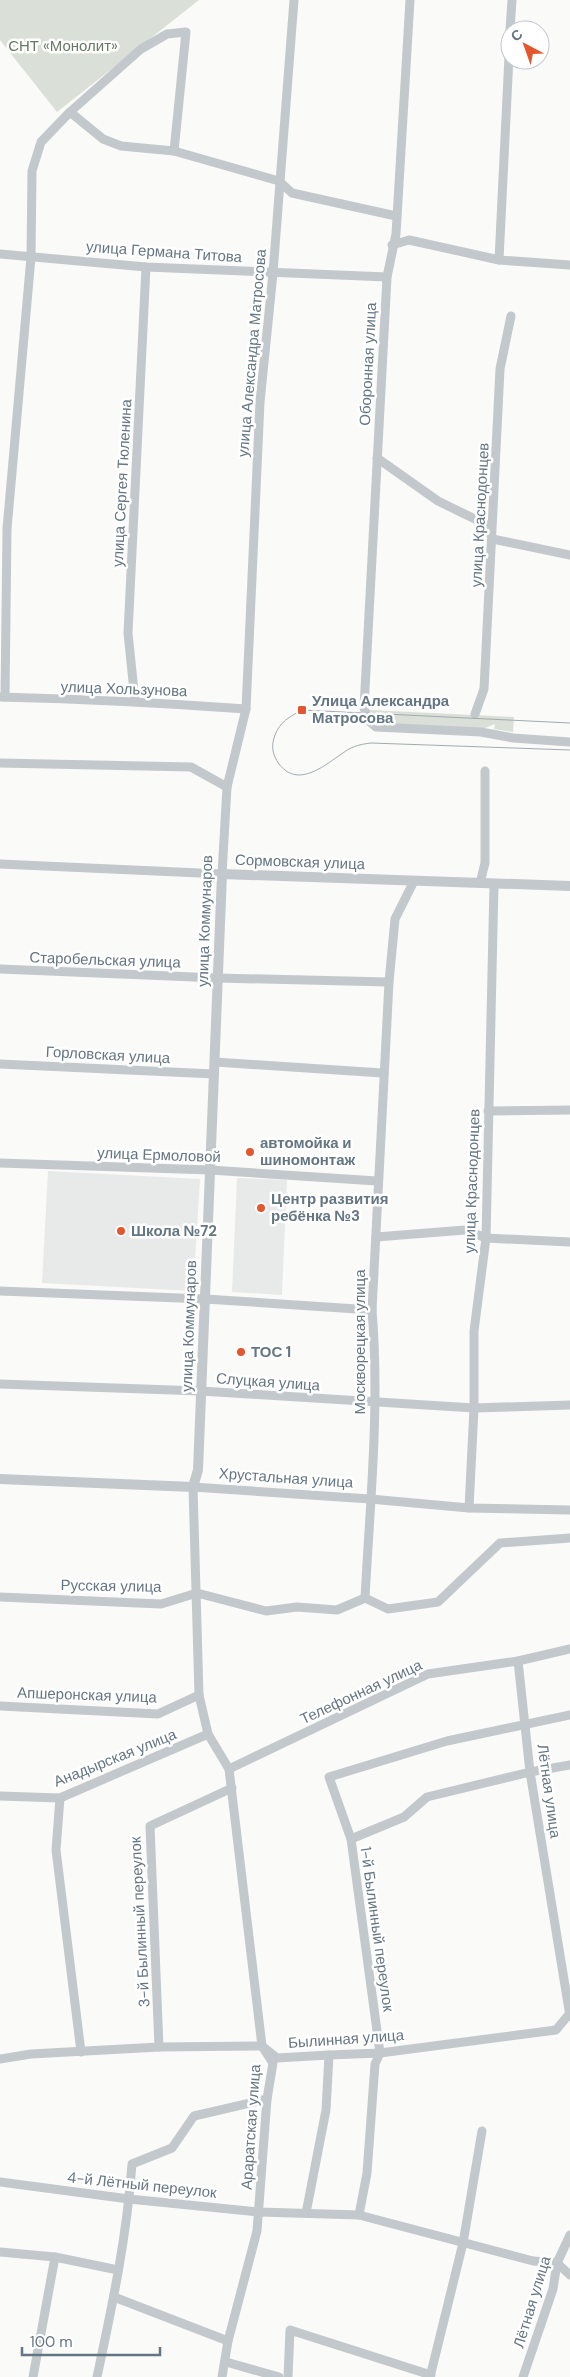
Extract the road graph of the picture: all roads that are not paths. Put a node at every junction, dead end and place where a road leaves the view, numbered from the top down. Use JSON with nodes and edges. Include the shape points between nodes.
{"nodes":[{"id":1,"x":294,"y":0,"type":"edge"},
{"id":2,"x":410,"y":0,"type":"edge"},
{"id":3,"x":512,"y":0,"type":"edge"},
{"id":4,"x":511,"y":20,"type":"edge"},
{"id":5,"x":508,"y":70,"type":"edge"},
{"id":6,"x":70,"y":112,"type":"junction"},
{"id":7,"x":174,"y":151,"type":"junction"},
{"id":8,"x":279,"y":181,"type":"junction"},
{"id":9,"x":396,"y":216,"type":"junction"},
{"id":10,"x":392,"y":245,"type":"junction"},
{"id":11,"x":0,"y":254,"type":"edge"},
{"id":12,"x":31,"y":256,"type":"junction"},
{"id":13,"x":499,"y":260,"type":"junction"},
{"id":14,"x":570,"y":265,"type":"edge"},
{"id":15,"x":146,"y":267,"type":"junction"},
{"id":16,"x":273,"y":273,"type":"junction"},
{"id":17,"x":387,"y":277,"type":"junction"},
{"id":18,"x":511,"y":316,"type":"dead end"},
{"id":19,"x":377,"y":458,"type":"junction"},
{"id":20,"x":493,"y":539,"type":"junction"},
{"id":21,"x":570,"y":556,"type":"edge"},
{"id":22,"x":2,"y":697,"type":"edge"},
{"id":23,"x":136,"y":701,"type":"junction"},
{"id":24,"x":246,"y":709,"type":"junction"},
{"id":25,"x":475,"y":714,"type":"dead end"},
{"id":26,"x":570,"y":742,"type":"edge"},
{"id":27,"x":0,"y":763,"type":"edge"},
{"id":28,"x":486,"y":771,"type":"dead end"},
{"id":29,"x":226,"y":787,"type":"junction"},
{"id":30,"x":0,"y":864,"type":"edge"},
{"id":31,"x":222,"y":874,"type":"junction"},
{"id":32,"x":414,"y":881,"type":"junction"},
{"id":33,"x":480,"y":883,"type":"junction"},
{"id":34,"x":494,"y":884,"type":"junction"},
{"id":35,"x":570,"y":886,"type":"edge"},
{"id":36,"x":0,"y":969,"type":"edge"},
{"id":37,"x":218,"y":978,"type":"junction"},
{"id":38,"x":389,"y":982,"type":"junction"},
{"id":39,"x":215,"y":1062,"type":"junction"},
{"id":40,"x":0,"y":1064,"type":"edge"},
{"id":41,"x":382,"y":1073,"type":"junction"},
{"id":42,"x":214,"y":1074,"type":"junction"},
{"id":43,"x":570,"y":1110,"type":"edge"},
{"id":44,"x":488,"y":1111,"type":"junction"},
{"id":45,"x":0,"y":1163,"type":"edge"},
{"id":46,"x":210,"y":1170,"type":"junction"},
{"id":47,"x":377,"y":1181,"type":"junction"},
{"id":48,"x":376,"y":1237,"type":"junction"},
{"id":49,"x":486,"y":1238,"type":"junction"},
{"id":50,"x":570,"y":1242,"type":"edge"},
{"id":51,"x":0,"y":1291,"type":"edge"},
{"id":52,"x":205,"y":1299,"type":"junction"},
{"id":53,"x":372,"y":1310,"type":"junction"},
{"id":54,"x":0,"y":1384,"type":"edge"},
{"id":55,"x":201,"y":1391,"type":"junction"},
{"id":56,"x":375,"y":1402,"type":"junction"},
{"id":57,"x":570,"y":1405,"type":"edge"},
{"id":58,"x":474,"y":1408,"type":"junction"},
{"id":59,"x":0,"y":1480,"type":"edge"},
{"id":60,"x":193,"y":1487,"type":"junction"},
{"id":61,"x":370,"y":1499,"type":"junction"},
{"id":62,"x":469,"y":1508,"type":"junction"},
{"id":63,"x":570,"y":1510,"type":"edge"},
{"id":64,"x":570,"y":1538,"type":"edge"},
{"id":65,"x":197,"y":1593,"type":"junction"},
{"id":66,"x":0,"y":1597,"type":"edge"},
{"id":67,"x":365,"y":1598,"type":"junction"},
{"id":68,"x":570,"y":1649,"type":"edge"},
{"id":69,"x":518,"y":1660,"type":"junction"},
{"id":70,"x":199,"y":1696,"type":"junction"},
{"id":71,"x":0,"y":1706,"type":"edge"},
{"id":72,"x":570,"y":1715,"type":"edge"},
{"id":73,"x":526,"y":1723,"type":"junction"},
{"id":74,"x":208,"y":1734,"type":"junction"},
{"id":75,"x":570,"y":1765,"type":"edge"},
{"id":76,"x":229,"y":1769,"type":"junction"},
{"id":77,"x":530,"y":1772,"type":"junction"},
{"id":78,"x":232,"y":1788,"type":"junction"},
{"id":79,"x":0,"y":1796,"type":"edge"},
{"id":80,"x":60,"y":1798,"type":"junction"},
{"id":81,"x":351,"y":1838,"type":"junction"},
{"id":82,"x":570,"y":2014,"type":"edge"},
{"id":83,"x":262,"y":2046,"type":"junction"},
{"id":84,"x":159,"y":2047,"type":"junction"},
{"id":85,"x":81,"y":2052,"type":"junction"},
{"id":86,"x":380,"y":2053,"type":"junction"},
{"id":87,"x":329,"y":2055,"type":"junction"},
{"id":88,"x":0,"y":2059,"type":"edge"},
{"id":89,"x":267,"y":2099,"type":"junction"},
{"id":90,"x":482,"y":2131,"type":"dead end"},
{"id":91,"x":0,"y":2182,"type":"edge"},
{"id":92,"x":129,"y":2199,"type":"junction"},
{"id":93,"x":259,"y":2212,"type":"junction"},
{"id":94,"x":306,"y":2213,"type":"junction"},
{"id":95,"x":359,"y":2214,"type":"junction"},
{"id":96,"x":570,"y":2235,"type":"edge"},
{"id":97,"x":463,"y":2243,"type":"junction"},
{"id":98,"x":0,"y":2252,"type":"edge"},
{"id":99,"x":55,"y":2257,"type":"junction"},
{"id":100,"x":557,"y":2263,"type":"junction"},
{"id":101,"x":118,"y":2270,"type":"junction"},
{"id":102,"x":570,"y":2275,"type":"edge"},
{"id":103,"x":114,"y":2297,"type":"junction"},
{"id":104,"x":228,"y":2341,"type":"junction"},
{"id":105,"x":226,"y":2362,"type":"junction"},
{"id":106,"x":431,"y":2376,"type":"edge"},
{"id":107,"x":33,"y":2377,"type":"edge"},
{"id":108,"x":97,"y":2377,"type":"edge"},
{"id":109,"x":222,"y":2377,"type":"edge"},
{"id":110,"x":279,"y":2377,"type":"edge"},
{"id":111,"x":288,"y":2377,"type":"edge"},
{"id":112,"x":523,"y":2377,"type":"edge"}],
"edges":[{"from":1,"to":8,"type":"street","name":"улица Александра Матросова"},
{"from":2,"to":9,"type":"street","name":"Оборонная улица"},
{"from":3,"to":4,"type":"street"},
{"from":5,"to":13,"type":"street"},
{"from":6,"to":7,"type":"street","via":[[103,139],[120,146]]},
{"from":6,"to":7,"type":"street","via":[[141,49],[167,34],[186,32]]},
{"from":6,"to":12,"type":"street","via":[[41,142],[32,172]]},
{"from":7,"to":8,"type":"street"},
{"from":8,"to":9,"type":"street","via":[[292,193]]},
{"from":8,"to":16,"type":"street","name":"улица Александра Матросова"},
{"from":9,"to":10,"type":"street","name":"Оборонная улица"},
{"from":10,"to":13,"type":"street","via":[[409,240]]},
{"from":10,"to":17,"type":"street","name":"Оборонная улица"},
{"from":11,"to":12,"type":"street","name":"улица Германа Титова"},
{"from":12,"to":15,"type":"street","name":"улица Германа Титова"},
{"from":12,"to":22,"type":"street","via":[[7,529]]},
{"from":13,"to":14,"type":"street"},
{"from":15,"to":16,"type":"street","name":"улица Германа Титова"},
{"from":15,"to":23,"type":"street","name":"улица Сергея Тюленина","via":[[128,634]]},
{"from":16,"to":17,"type":"street","name":"улица Германа Титова"},
{"from":16,"to":24,"type":"street","name":"улица Александра Матросова","via":[[260,402]]},
{"from":17,"to":19,"type":"street","name":"Оборонная улица"},
{"from":18,"to":20,"type":"street","name":"улица Краснодонцев","via":[[500,369]]},
{"from":19,"to":20,"type":"street","via":[[438,502],[485,524]]},
{"from":19,"to":26,"type":"street","name":"Оборонная улица","via":[[364,708],[369,721],[376,727],[481,732]]},
{"from":20,"to":21,"type":"street"},
{"from":20,"to":25,"type":"street","name":"улица Краснодонцев","via":[[484,689]]},
{"from":22,"to":23,"type":"street","name":"улица Хользунова"},
{"from":23,"to":24,"type":"street","name":"улица Хользунова"},
{"from":24,"to":29,"type":"street","name":"улица Коммунаров"},
{"from":27,"to":29,"type":"street","via":[[191,767]]},
{"from":28,"to":33,"type":"street","via":[[485,863]]},
{"from":29,"to":31,"type":"street","name":"улица Коммунаров"},
{"from":30,"to":31,"type":"street","name":"Сормовская улица"},
{"from":31,"to":32,"type":"street","name":"Сормовская улица"},
{"from":31,"to":37,"type":"street","name":"улица Коммунаров"},
{"from":32,"to":33,"type":"street","name":"Сормовская улица"},
{"from":32,"to":38,"type":"street","name":"Москворецкая улица","via":[[395,919]]},
{"from":33,"to":34,"type":"street","name":"Сормовская улица"},
{"from":34,"to":35,"type":"street","name":"Сормовская улица"},
{"from":34,"to":44,"type":"street","name":"улица Краснодонцев"},
{"from":36,"to":37,"type":"street","name":"Старобельская улица"},
{"from":37,"to":38,"type":"street","name":"Старобельская улица"},
{"from":37,"to":39,"type":"street","name":"улица Коммунаров"},
{"from":38,"to":41,"type":"street","name":"Москворецкая улица"},
{"from":39,"to":41,"type":"street"},
{"from":39,"to":42,"type":"street","name":"улица Коммунаров"},
{"from":40,"to":42,"type":"street","name":"Горловская улица"},
{"from":41,"to":47,"type":"street","name":"Москворецкая улица"},
{"from":42,"to":46,"type":"street","name":"улица Коммунаров"},
{"from":43,"to":44,"type":"street"},
{"from":44,"to":49,"type":"street","name":"улица Краснодонцев"},
{"from":45,"to":46,"type":"street","name":"улица Ермоловой"},
{"from":46,"to":47,"type":"street","name":"улица Ермоловой"},
{"from":46,"to":52,"type":"street","name":"улица Коммунаров"},
{"from":47,"to":48,"type":"street","name":"Москворецкая улица"},
{"from":48,"to":49,"type":"street","via":[[465,1230]]},
{"from":48,"to":53,"type":"street","name":"Москворецкая улица"},
{"from":49,"to":50,"type":"street"},
{"from":49,"to":58,"type":"street","name":"улица Краснодонцев","via":[[474,1331]]},
{"from":51,"to":52,"type":"street"},
{"from":52,"to":53,"type":"street"},
{"from":52,"to":55,"type":"street","name":"улица Коммунаров"},
{"from":53,"to":56,"type":"street","name":"Москворецкая улица","via":[[376,1355]]},
{"from":54,"to":55,"type":"street","name":"Слуцкая улица"},
{"from":55,"to":56,"type":"street","name":"Слуцкая улица"},
{"from":55,"to":60,"type":"street","name":"улица Коммунаров","via":[[198,1470]]},
{"from":56,"to":58,"type":"street","name":"Слуцкая улица"},
{"from":56,"to":61,"type":"street","name":"Москворецкая улица"},
{"from":57,"to":58,"type":"street","name":"Слуцкая улица"},
{"from":58,"to":62,"type":"street","name":"улица Краснодонцев"},
{"from":59,"to":60,"type":"street","name":"Хрустальная улица"},
{"from":60,"to":61,"type":"street","name":"Хрустальная улица"},
{"from":60,"to":65,"type":"street","name":"улица Коммунаров"},
{"from":61,"to":62,"type":"street","name":"Хрустальная улица"},
{"from":61,"to":67,"type":"street","name":"Москворецкая улица"},
{"from":62,"to":63,"type":"street","name":"Хрустальная улица"},
{"from":64,"to":67,"type":"street","via":[[500,1543],[438,1602],[388,1609]]},
{"from":65,"to":66,"type":"street","name":"Русская улица","via":[[161,1604]]},
{"from":65,"to":67,"type":"street","via":[[266,1611],[297,1606],[337,1610]]},
{"from":65,"to":70,"type":"street","name":"улица Коммунаров"},
{"from":68,"to":69,"type":"street","name":"Телефонная улица"},
{"from":69,"to":73,"type":"street","name":"Лётная улица"},
{"from":69,"to":76,"type":"street","name":"Телефонная улица","via":[[428,1674]]},
{"from":70,"to":71,"type":"street","name":"Апшеронская улица","via":[[158,1714]]},
{"from":70,"to":74,"type":"street","name":"улица Коммунаров"},
{"from":72,"to":73,"type":"street"},
{"from":73,"to":77,"type":"street","name":"Лётная улица"},
{"from":73,"to":81,"type":"street","name":"1-й Былинный переулок","via":[[447,1741],[329,1777]]},
{"from":74,"to":76,"type":"street","name":"улица Коммунаров"},
{"from":74,"to":80,"type":"street","name":"Анадырская улица"},
{"from":75,"to":77,"type":"street"},
{"from":76,"to":78,"type":"street","name":"улица Коммунаров"},
{"from":77,"to":81,"type":"street","via":[[427,1797],[404,1817]]},
{"from":77,"to":82,"type":"street","name":"Лётная улица"},
{"from":78,"to":83,"type":"street","name":"Араратская улица"},
{"from":78,"to":84,"type":"street","name":"3-й Былинный переулок","via":[[150,1826]]},
{"from":79,"to":80,"type":"street","name":"Анадырская улица"},
{"from":80,"to":85,"type":"street","via":[[56,1850]]},
{"from":81,"to":86,"type":"street","name":"1-й Былинный переулок"},
{"from":82,"to":86,"type":"street","name":"Былинная улица","via":[[556,2030]]},
{"from":83,"to":84,"type":"street","name":"Былинная улица"},
{"from":83,"to":87,"type":"street","name":"Былинная улица","via":[[277,2058]]},
{"from":83,"to":89,"type":"street","name":"Араратская улица","via":[[273,2063]]},
{"from":84,"to":85,"type":"street","name":"Былинная улица"},
{"from":85,"to":88,"type":"street","name":"Былинная улица"},
{"from":86,"to":87,"type":"street","name":"Былинная улица"},
{"from":86,"to":95,"type":"street","via":[[375,2064],[367,2173]]},
{"from":87,"to":94,"type":"street","via":[[326,2110]]},
{"from":89,"to":92,"type":"street","via":[[194,2116],[172,2148],[132,2164]]},
{"from":89,"to":93,"type":"street","name":"Араратская улица"},
{"from":90,"to":97,"type":"street"},
{"from":91,"to":92,"type":"street","name":"4-й Лётный переулок"},
{"from":92,"to":93,"type":"street","name":"4-й Лётный переулок"},
{"from":92,"to":101,"type":"street"},
{"from":93,"to":94,"type":"street","name":"4-й Лётный переулок"},
{"from":93,"to":104,"type":"street","name":"Араратская улица","via":[[254,2248]]},
{"from":94,"to":95,"type":"street","name":"4-й Лётный переулок"},
{"from":95,"to":97,"type":"street","name":"4-й Лётный переулок"},
{"from":96,"to":100,"type":"street","name":"Лётная улица"},
{"from":97,"to":100,"type":"street","name":"4-й Лётный переулок","via":[[533,2261]]},
{"from":97,"to":106,"type":"street"},
{"from":98,"to":99,"type":"street"},
{"from":99,"to":101,"type":"street"},
{"from":99,"to":107,"type":"street"},
{"from":100,"to":102,"type":"street"},
{"from":100,"to":112,"type":"street","name":"Лётная улица","via":[[553,2289]]},
{"from":101,"to":103,"type":"street"},
{"from":103,"to":104,"type":"street"},
{"from":103,"to":108,"type":"street"},
{"from":104,"to":105,"type":"street","name":"Араратская улица"},
{"from":105,"to":109,"type":"street","name":"Араратская улица"},
{"from":105,"to":110,"type":"street"},
{"from":106,"to":111,"type":"street","via":[[290,2330]]}]}
